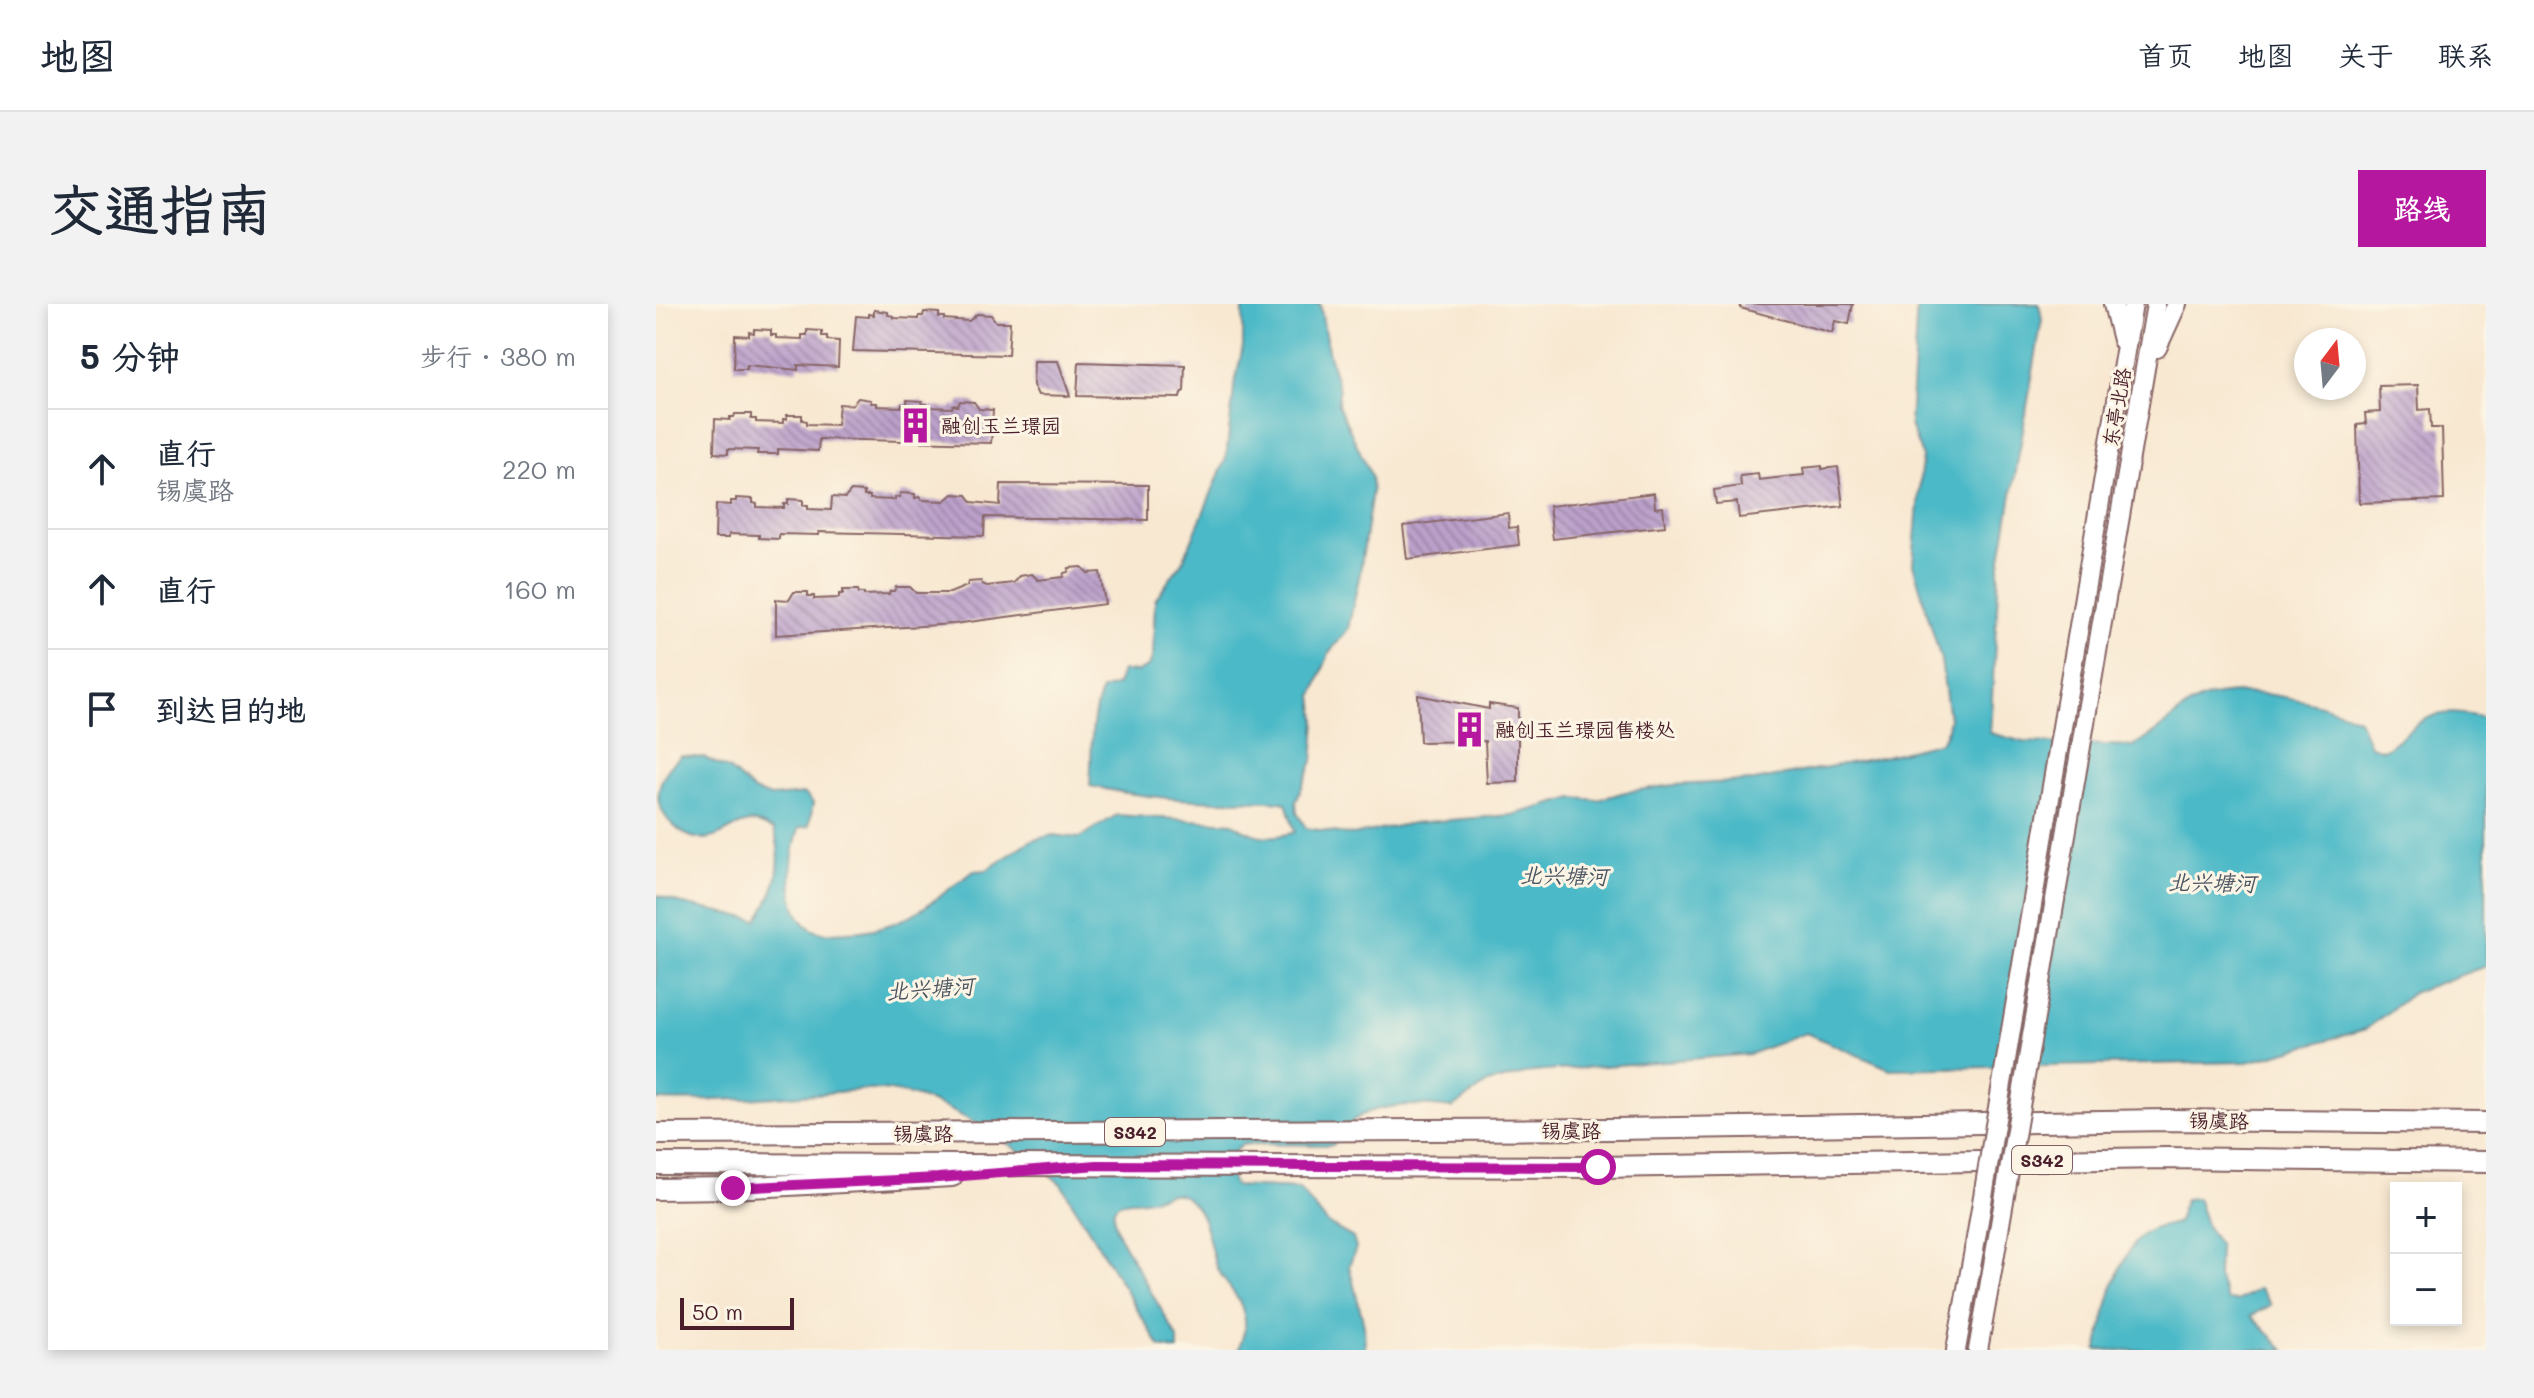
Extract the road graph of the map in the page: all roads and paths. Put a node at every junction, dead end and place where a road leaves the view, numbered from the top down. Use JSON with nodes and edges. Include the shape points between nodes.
{"nodes":[{"id":1,"x":2113,"y":304,"type":"edge"},
{"id":2,"x":2133,"y":304,"type":"edge"},
{"id":3,"x":2156,"y":304,"type":"edge"},
{"id":4,"x":2177,"y":304,"type":"edge"},
{"id":5,"x":2124,"y":353,"type":"junction"},
{"id":6,"x":2140,"y":392,"type":"junction"},
{"id":7,"x":2486,"y":1123,"type":"edge"},
{"id":8,"x":656,"y":1134,"type":"edge"},
{"id":9,"x":2486,"y":1162,"type":"edge"},
{"id":10,"x":656,"y":1164,"type":"edge"},
{"id":11,"x":1097,"y":1165,"type":"junction"},
{"id":12,"x":656,"y":1189,"type":"edge"},
{"id":13,"x":1956,"y":1350,"type":"edge"},
{"id":14,"x":1978,"y":1350,"type":"edge"}],
"edges":[{"from":1,"to":5,"type":"main road"},
{"from":2,"to":5,"type":"main road","name":"东亭北路"},
{"from":3,"to":6,"type":"main road","name":"东亭北路"},
{"from":4,"to":6,"type":"main road"},
{"from":5,"to":13,"type":"main road","name":"东亭北路","bridge":true},
{"from":6,"to":14,"type":"main road","name":"东亭北路","bridge":true},
{"from":7,"to":8,"type":"main road","name":"锡虞路","number":"S342","via":[[2167,1120]]},
{"from":9,"to":11,"type":"main road","name":"锡虞路","number":"S342","via":[[2167,1158],[1598,1167]]},
{"from":10,"to":11,"type":"main road","name":"锡虞路","number":"S342"},
{"from":11,"to":12,"type":"main road","via":[[938,1178]]}]}
